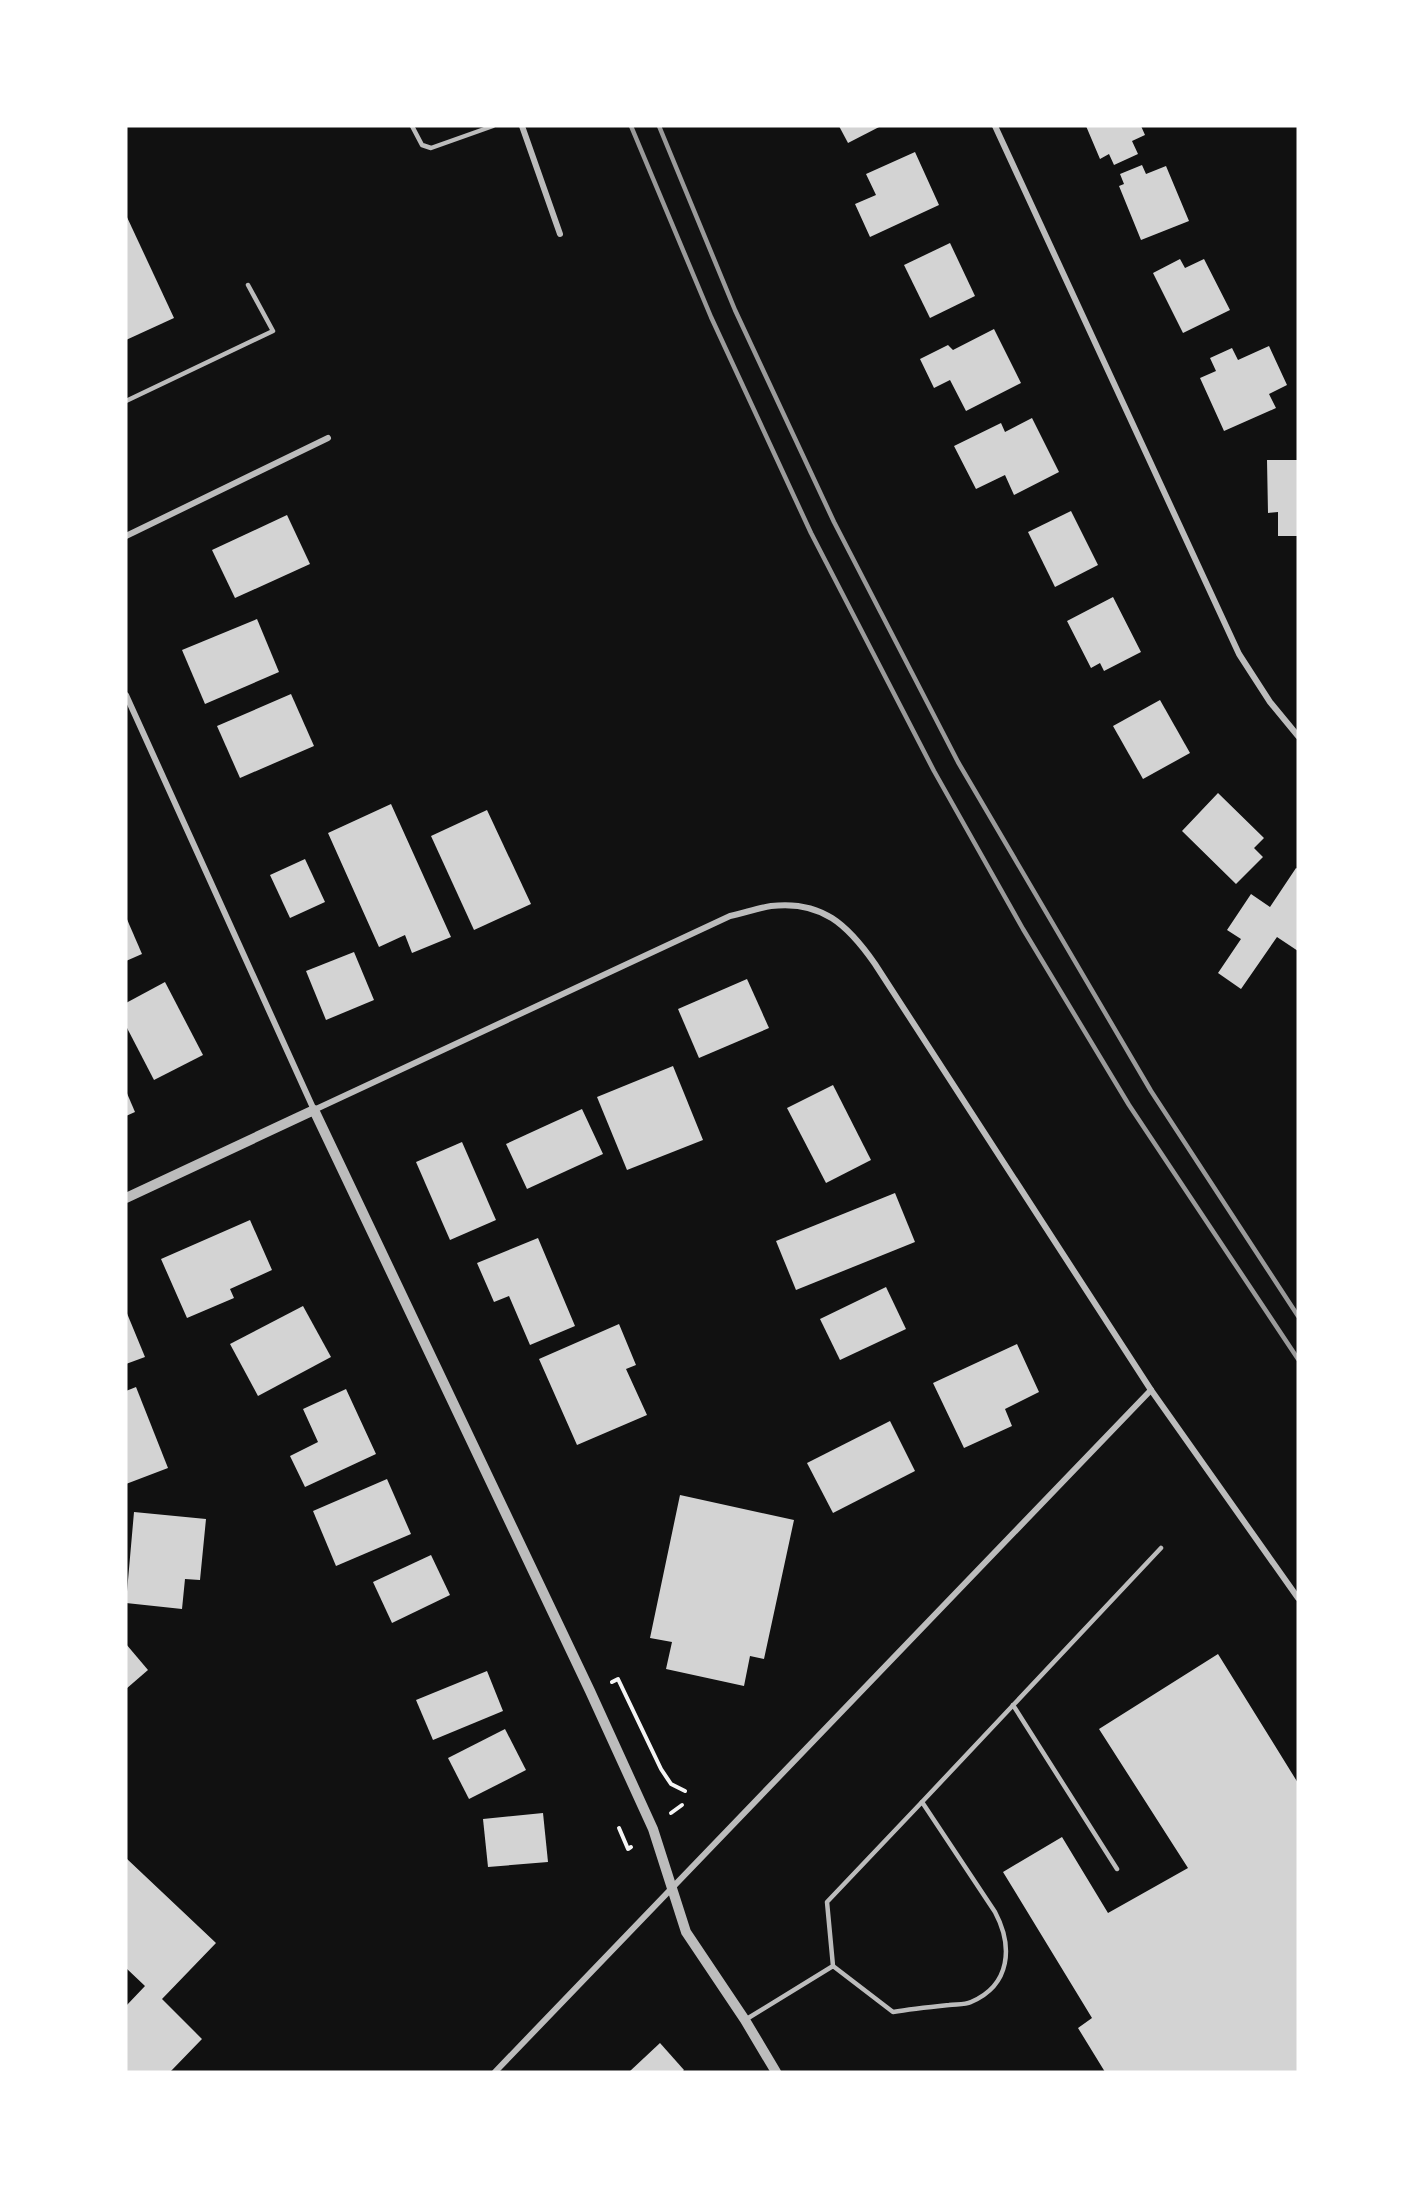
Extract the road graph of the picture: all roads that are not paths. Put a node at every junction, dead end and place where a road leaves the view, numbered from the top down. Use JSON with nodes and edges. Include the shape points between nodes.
{"nodes":[{"id":1,"x":412,"y":126,"type":"edge"},
{"id":2,"x":493,"y":126,"type":"edge"},
{"id":3,"x":522,"y":126,"type":"edge"},
{"id":4,"x":995,"y":126,"type":"edge"},
{"id":5,"x":560,"y":234,"type":"dead end"},
{"id":6,"x":248,"y":285,"type":"dead end"},
{"id":7,"x":126,"y":401,"type":"edge"},
{"id":8,"x":328,"y":438,"type":"dead end"},
{"id":9,"x":126,"y":536,"type":"edge"},
{"id":10,"x":126,"y":695,"type":"edge"},
{"id":11,"x":1298,"y":736,"type":"edge"},
{"id":12,"x":314,"y":1110,"type":"junction"},
{"id":13,"x":126,"y":1198,"type":"edge"},
{"id":14,"x":1151,"y":1390,"type":"junction"},
{"id":15,"x":1161,"y":1548,"type":"dead end"},
{"id":16,"x":1298,"y":1598,"type":"edge"},
{"id":17,"x":1013,"y":1705,"type":"junction"},
{"id":18,"x":922,"y":1802,"type":"junction"},
{"id":19,"x":1117,"y":1869,"type":"dead end"},
{"id":20,"x":671,"y":1889,"type":"junction"},
{"id":21,"x":833,"y":1966,"type":"junction"},
{"id":22,"x":745,"y":2020,"type":"junction"},
{"id":23,"x":495,"y":2072,"type":"edge"},
{"id":24,"x":776,"y":2072,"type":"edge"}],
"edges":[{"from":1,"to":2,"type":"lane","via":[[422,145],[430,148]]},
{"from":3,"to":5,"type":"street"},
{"from":4,"to":11,"type":"street","via":[[1239,654]]},
{"from":6,"to":7,"type":"lane","via":[[273,331]]},
{"from":8,"to":9,"type":"street"},
{"from":10,"to":12,"type":"street"},
{"from":12,"to":13,"type":"street"},
{"from":12,"to":14,"type":"street","via":[[730,916],[771,906],[803,906],[818,911],[849,930],[862,945]]},
{"from":12,"to":20,"type":"street","via":[[590,1691],[653,1829]]},
{"from":14,"to":16,"type":"street"},
{"from":14,"to":20,"type":"street"},
{"from":15,"to":17,"type":"lane"},
{"from":17,"to":18,"type":"lane"},
{"from":17,"to":19,"type":"lane"},
{"from":18,"to":21,"type":"lane","via":[[827,1902]]},
{"from":18,"to":21,"type":"lane","via":[[1004,1928],[1005,1964],[998,1980],[986,1994],[970,2003],[893,2012]]},
{"from":20,"to":22,"type":"street","via":[[686,1932]]},
{"from":20,"to":23,"type":"street"},
{"from":21,"to":22,"type":"lane"},
{"from":22,"to":24,"type":"street"}]}
